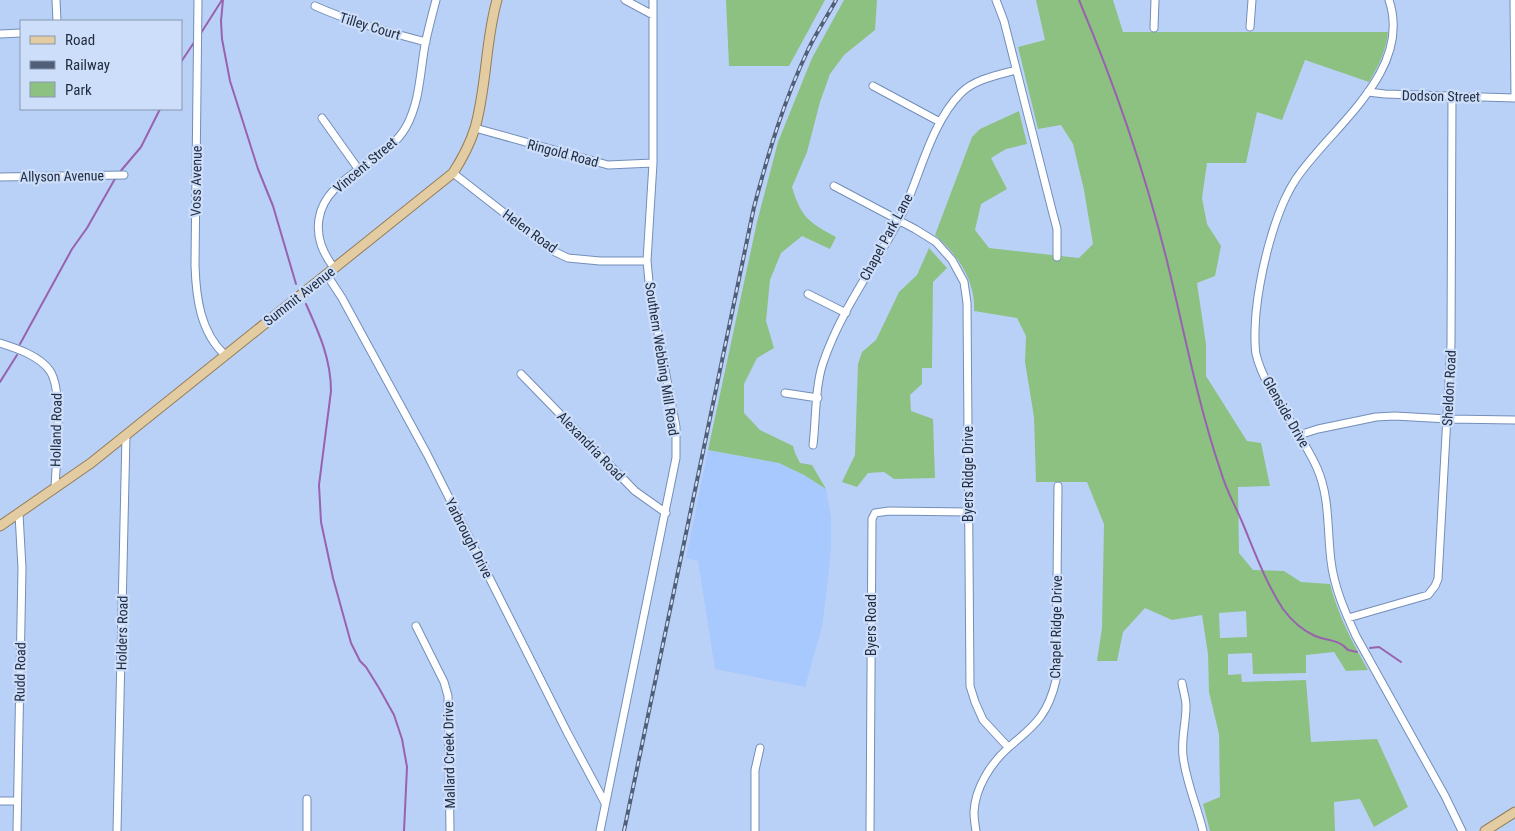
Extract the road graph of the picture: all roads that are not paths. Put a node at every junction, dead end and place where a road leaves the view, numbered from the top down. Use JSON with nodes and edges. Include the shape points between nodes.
{"nodes":[{"id":1,"x":56,"y":0,"type":"edge"},
{"id":2,"x":198,"y":0,"type":"edge"},
{"id":3,"x":436,"y":0,"type":"edge"},
{"id":4,"x":497,"y":0,"type":"edge"},
{"id":5,"x":625,"y":0,"type":"edge"},
{"id":6,"x":654,"y":0,"type":"edge"},
{"id":7,"x":996,"y":0,"type":"edge"},
{"id":8,"x":1155,"y":0,"type":"edge"},
{"id":9,"x":1252,"y":0,"type":"edge"},
{"id":10,"x":1389,"y":0,"type":"edge"},
{"id":11,"x":1514,"y":0,"type":"edge"},
{"id":12,"x":315,"y":6,"type":"dead end"},
{"id":13,"x":653,"y":15,"type":"junction"},
{"id":14,"x":57,"y":20,"type":"edge"},
{"id":15,"x":1250,"y":26,"type":"dead end"},
{"id":16,"x":1154,"y":28,"type":"dead end"},
{"id":17,"x":20,"y":33,"type":"edge"},
{"id":18,"x":0,"y":34,"type":"edge"},
{"id":19,"x":426,"y":42,"type":"junction"},
{"id":20,"x":1016,"y":70,"type":"junction"},
{"id":21,"x":873,"y":86,"type":"dead end"},
{"id":22,"x":1368,"y":92,"type":"junction"},
{"id":23,"x":1452,"y":95,"type":"junction"},
{"id":24,"x":1515,"y":98,"type":"edge"},
{"id":25,"x":322,"y":118,"type":"dead end"},
{"id":26,"x":940,"y":122,"type":"junction"},
{"id":27,"x":475,"y":128,"type":"junction"},
{"id":28,"x":652,"y":164,"type":"junction"},
{"id":29,"x":359,"y":170,"type":"junction"},
{"id":30,"x":454,"y":173,"type":"junction"},
{"id":31,"x":124,"y":175,"type":"dead end"},
{"id":32,"x":0,"y":177,"type":"edge"},
{"id":33,"x":834,"y":186,"type":"dead end"},
{"id":34,"x":898,"y":220,"type":"junction"},
{"id":35,"x":1058,"y":257,"type":"dead end"},
{"id":36,"x":647,"y":261,"type":"junction"},
{"id":37,"x":334,"y":268,"type":"junction"},
{"id":38,"x":327,"y":275,"type":"junction"},
{"id":39,"x":808,"y":294,"type":"dead end"},
{"id":40,"x":846,"y":313,"type":"junction"},
{"id":41,"x":0,"y":343,"type":"edge"},
{"id":42,"x":225,"y":355,"type":"junction"},
{"id":43,"x":521,"y":374,"type":"dead end"},
{"id":44,"x":785,"y":393,"type":"dead end"},
{"id":45,"x":818,"y":398,"type":"junction"},
{"id":46,"x":1448,"y":419,"type":"junction"},
{"id":47,"x":1515,"y":420,"type":"edge"},
{"id":48,"x":126,"y":435,"type":"junction"},
{"id":49,"x":1299,"y":435,"type":"junction"},
{"id":50,"x":813,"y":446,"type":"dead end"},
{"id":51,"x":1058,"y":486,"type":"dead end"},
{"id":52,"x":55,"y":488,"type":"junction"},
{"id":53,"x":968,"y":512,"type":"junction"},
{"id":54,"x":666,"y":513,"type":"junction"},
{"id":55,"x":19,"y":514,"type":"junction"},
{"id":56,"x":0,"y":526,"type":"edge"},
{"id":57,"x":1348,"y":618,"type":"junction"},
{"id":58,"x":416,"y":626,"type":"dead end"},
{"id":59,"x":1182,"y":683,"type":"dead end"},
{"id":60,"x":1008,"y":747,"type":"junction"},
{"id":61,"x":760,"y":748,"type":"dead end"},
{"id":62,"x":307,"y":799,"type":"dead end"},
{"id":63,"x":0,"y":801,"type":"edge"},
{"id":64,"x":17,"y":801,"type":"junction"},
{"id":65,"x":605,"y":804,"type":"junction"},
{"id":66,"x":1515,"y":812,"type":"edge"},
{"id":67,"x":17,"y":831,"type":"edge"},
{"id":68,"x":117,"y":831,"type":"edge"},
{"id":69,"x":307,"y":831,"type":"edge"},
{"id":70,"x":450,"y":831,"type":"edge"},
{"id":71,"x":600,"y":831,"type":"edge"},
{"id":72,"x":755,"y":831,"type":"edge"},
{"id":73,"x":870,"y":831,"type":"edge"},
{"id":74,"x":976,"y":831,"type":"edge"},
{"id":75,"x":1204,"y":831,"type":"edge"},
{"id":76,"x":1462,"y":831,"type":"edge"},
{"id":77,"x":1485,"y":831,"type":"edge"}],
"edges":[{"from":1,"to":14,"type":"street"},
{"from":2,"to":42,"type":"street","name":"Voss Avenue","via":[[196,292],[205,326]]},
{"from":3,"to":19,"type":"street","name":"Vincent Street"},
{"from":4,"to":27,"type":"main road","name":"Summit Avenue"},
{"from":5,"to":13,"type":"street"},
{"from":6,"to":13,"type":"street","name":"Southern Webbing Mill Road"},
{"from":7,"to":20,"type":"street"},
{"from":8,"to":16,"type":"street"},
{"from":9,"to":15,"type":"street"},
{"from":10,"to":22,"type":"street","name":"Glenside Drive","via":[[1395,27],[1392,47]]},
{"from":11,"to":24,"type":"street"},
{"from":12,"to":19,"type":"street","name":"Tilley Court","via":[[365,26]]},
{"from":13,"to":28,"type":"street","name":"Southern Webbing Mill Road"},
{"from":17,"to":18,"type":"street"},
{"from":19,"to":29,"type":"street","name":"Vincent Street","via":[[417,93],[405,128],[385,151]]},
{"from":20,"to":26,"type":"street","name":"Chapel Park Lane","via":[[975,83],[962,91]]},
{"from":20,"to":35,"type":"street","via":[[1054,218]]},
{"from":21,"to":26,"type":"street"},
{"from":22,"to":23,"type":"street","name":"Dodson Street"},
{"from":22,"to":49,"type":"street","name":"Glenside Drive","via":[[1296,179],[1280,208],[1263,273],[1256,312],[1256,355],[1266,380]]},
{"from":23,"to":24,"type":"street","name":"Dodson Street"},
{"from":23,"to":46,"type":"street","name":"Sheldon Road"},
{"from":25,"to":29,"type":"street"},
{"from":26,"to":34,"type":"street","name":"Chapel Park Lane"},
{"from":27,"to":28,"type":"street","name":"Ringold Road","via":[[608,165]]},
{"from":27,"to":30,"type":"main road","name":"Summit Avenue"},
{"from":28,"to":36,"type":"street","name":"Southern Webbing Mill Road"},
{"from":29,"to":37,"type":"street","name":"Vincent Street","via":[[328,196],[319,214],[317,227],[322,248]]},
{"from":30,"to":36,"type":"street","name":"Helen Road","via":[[553,251],[568,258]]},
{"from":30,"to":37,"type":"main road","name":"Summit Avenue"},
{"from":31,"to":32,"type":"street","name":"Allyson Avenue"},
{"from":33,"to":34,"type":"street","name":"Byers Ridge Drive"},
{"from":34,"to":40,"type":"street","name":"Chapel Park Lane"},
{"from":34,"to":53,"type":"street","name":"Byers Ridge Drive","via":[[936,242],[952,260],[964,282],[967,303]]},
{"from":36,"to":54,"type":"street","name":"Southern Webbing Mill Road","via":[[676,427],[676,458]]},
{"from":37,"to":38,"type":"main road","name":"Summit Avenue"},
{"from":38,"to":42,"type":"main road","name":"Summit Avenue"},
{"from":38,"to":65,"type":"street","name":"Yarbrough Drive","via":[[427,454]]},
{"from":39,"to":40,"type":"street"},
{"from":40,"to":45,"type":"street","name":"Chapel Park Lane","via":[[823,363]]},
{"from":41,"to":52,"type":"street","name":"Holland Road","via":[[37,359],[49,369],[56,382]]},
{"from":42,"to":48,"type":"main road","name":"Summit Avenue"},
{"from":43,"to":54,"type":"street","name":"Alexandria Road","via":[[635,491]]},
{"from":44,"to":45,"type":"street"},
{"from":45,"to":50,"type":"street","name":"Chapel Park Lane"},
{"from":46,"to":47,"type":"street"},
{"from":46,"to":49,"type":"street","via":[[1376,417]]},
{"from":46,"to":57,"type":"street","name":"Sheldon Road","via":[[1440,567],[1435,586],[1428,595]]},
{"from":48,"to":52,"type":"main road","name":"Summit Avenue"},
{"from":48,"to":68,"type":"street","name":"Holders Road"},
{"from":49,"to":57,"type":"street","name":"Glenside Drive","via":[[1322,484],[1331,562]]},
{"from":51,"to":60,"type":"street","name":"Chapel Ridge Drive","via":[[1056,680],[1042,715]]},
{"from":52,"to":55,"type":"main road","name":"Summit Avenue"},
{"from":53,"to":60,"type":"street","name":"Byers Ridge Drive","via":[[970,686],[983,720]]},
{"from":53,"to":73,"type":"street","name":"Byers Road","via":[[889,511],[875,514],[872,520]]},
{"from":54,"to":65,"type":"street","name":"Southern Webbing Mill Road"},
{"from":55,"to":56,"type":"main road","name":"Summit Avenue"},
{"from":55,"to":64,"type":"street","name":"Rudd Road","via":[[22,568]]},
{"from":57,"to":76,"type":"street","name":"Glenside Drive"},
{"from":58,"to":70,"type":"street","name":"Mallard Creek Drive","via":[[448,696]]},
{"from":59,"to":75,"type":"street","via":[[1186,705],[1183,755],[1187,781]]},
{"from":60,"to":74,"type":"street","name":"Chapel Ridge Drive","via":[[997,758],[979,791],[974,810]]},
{"from":61,"to":72,"type":"street","via":[[755,770]]},
{"from":62,"to":69,"type":"street"},
{"from":63,"to":64,"type":"street"},
{"from":64,"to":67,"type":"street","name":"Rudd Road"},
{"from":65,"to":71,"type":"street","name":"Southern Webbing Mill Road"},
{"from":66,"to":77,"type":"main road"}]}
